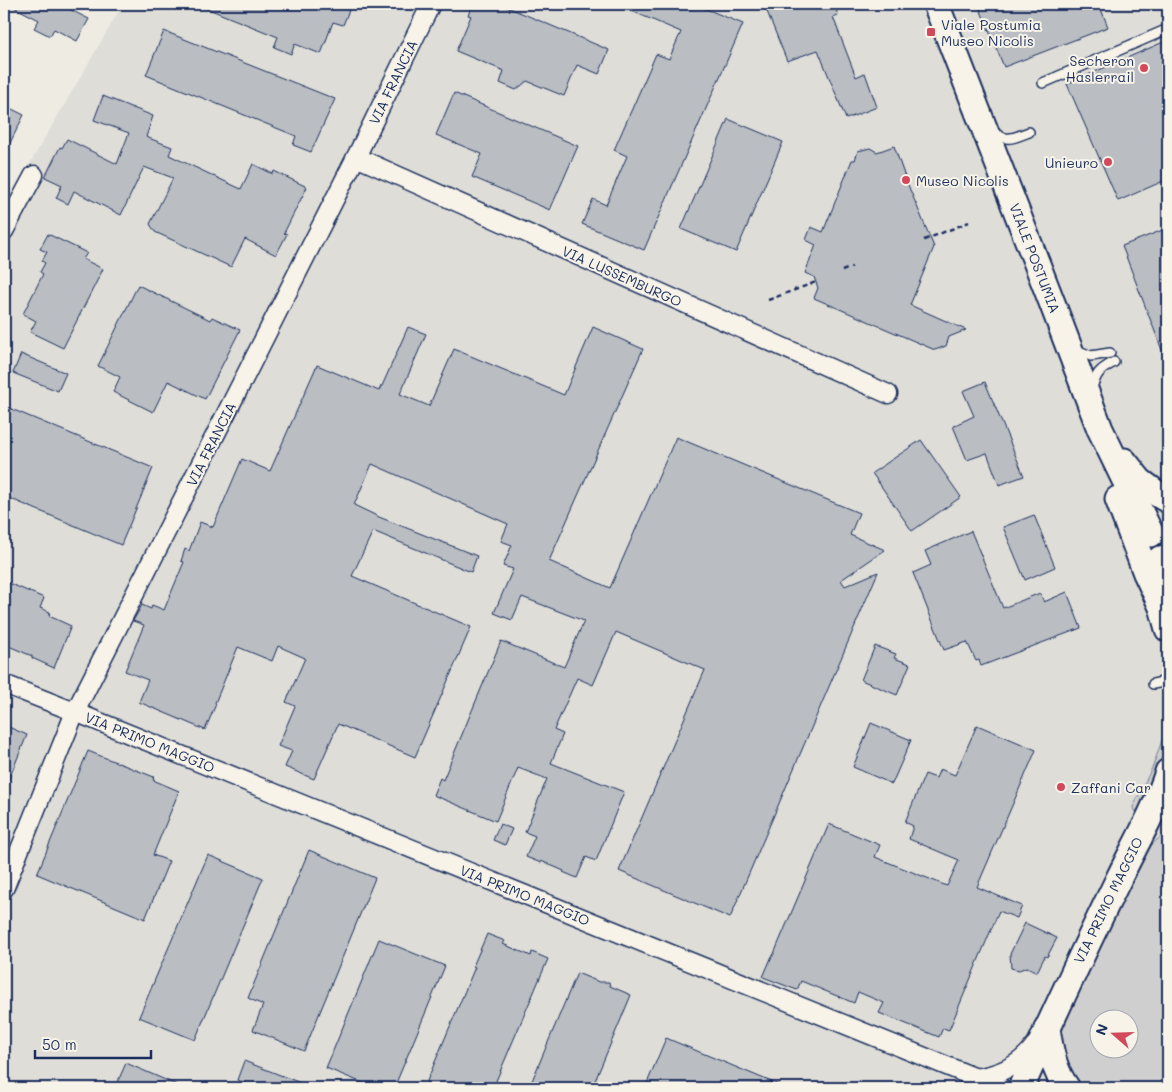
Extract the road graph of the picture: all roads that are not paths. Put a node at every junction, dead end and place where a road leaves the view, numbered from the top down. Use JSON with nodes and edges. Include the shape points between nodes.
{"nodes":[{"id":1,"x":431,"y":4,"type":"edge"},
{"id":2,"x":936,"y":4,"type":"edge"},
{"id":3,"x":1168,"y":29,"type":"edge"},
{"id":4,"x":1042,"y":83,"type":"dead end"},
{"id":5,"x":981,"y":119,"type":"junction"},
{"id":6,"x":1028,"y":132,"type":"dead end"},
{"id":7,"x":356,"y":157,"type":"junction"},
{"id":8,"x":34,"y":176,"type":"dead end"},
{"id":9,"x":4,"y":231,"type":"edge"},
{"id":10,"x":1069,"y":347,"type":"junction"},
{"id":11,"x":1110,"y":353,"type":"dead end"},
{"id":12,"x":1114,"y":362,"type":"dead end"},
{"id":13,"x":888,"y":394,"type":"dead end"},
{"id":14,"x":1089,"y":400,"type":"junction"},
{"id":15,"x":1100,"y":430,"type":"junction"},
{"id":16,"x":1168,"y":500,"type":"edge"},
{"id":17,"x":1168,"y":511,"type":"edge"},
{"id":18,"x":1151,"y":534,"type":"junction"},
{"id":19,"x":1164,"y":562,"type":"edge"},
{"id":20,"x":1165,"y":618,"type":"edge"},
{"id":21,"x":1168,"y":681,"type":"edge"},
{"id":22,"x":4,"y":684,"type":"edge"},
{"id":23,"x":1153,"y":684,"type":"dead end"},
{"id":24,"x":75,"y":712,"type":"junction"},
{"id":25,"x":1168,"y":772,"type":"edge"},
{"id":26,"x":1168,"y":820,"type":"edge"},
{"id":27,"x":1137,"y":842,"type":"junction"},
{"id":28,"x":4,"y":889,"type":"edge"},
{"id":29,"x":1047,"y":1028,"type":"junction"},
{"id":30,"x":979,"y":1083,"type":"edge"},
{"id":31,"x":1000,"y":1088,"type":"edge"},
{"id":32,"x":1021,"y":1088,"type":"edge"},
{"id":33,"x":1067,"y":1088,"type":"edge"}],
"edges":[{"from":1,"to":7,"type":"street","name":"VIA FRANCIA"},
{"from":2,"to":5,"type":"main road","name":"VIALE POSTUMIA"},
{"from":3,"to":4,"type":"lane"},
{"from":5,"to":6,"type":"lane","via":[[1000,138],[1008,139]]},
{"from":5,"to":10,"type":"main road","name":"VIALE POSTUMIA"},
{"from":7,"to":13,"type":"street","name":"VIA LUSSEMBURGO"},
{"from":7,"to":24,"type":"street","name":"VIA FRANCIA"},
{"from":8,"to":9,"type":"street"},
{"from":10,"to":11,"type":"lane","via":[[1091,356]]},
{"from":10,"to":14,"type":"main road","name":"VIALE POSTUMIA"},
{"from":12,"to":14,"type":"lane","via":[[1100,370]]},
{"from":14,"to":15,"type":"main road","name":"VIALE POSTUMIA"},
{"from":15,"to":16,"type":"main road","name":"VIALE POSTUMIA","via":[[1140,481]]},
{"from":15,"to":18,"type":"main road","name":"VIALE POSTUMIA"},
{"from":15,"to":20,"type":"main road","name":"VIALE POSTUMIA","via":[[1105,464]]},
{"from":17,"to":18,"type":"main road","via":[[1159,518]]},
{"from":18,"to":19,"type":"main road","name":"VIALE POSTUMIA","via":[[1154,552]]},
{"from":19,"to":20,"type":"main road","name":"VIALE POSTUMIA","via":[[1161,597]]},
{"from":21,"to":23,"type":"lane"},
{"from":22,"to":24,"type":"street","name":"VIA PRIMO MAGGIO"},
{"from":24,"to":28,"type":"street","name":"VIA FRANCIA"},
{"from":24,"to":30,"type":"street","name":"VIA PRIMO MAGGIO"},
{"from":25,"to":27,"type":"main road","name":"VIA PRIMO MAGGIO"},
{"from":26,"to":27,"type":"main road","via":[[1148,830]]},
{"from":27,"to":29,"type":"main road","name":"VIA PRIMO MAGGIO"},
{"from":29,"to":30,"type":"street","name":"VIA PRIMO MAGGIO","via":[[1021,1061]]},
{"from":29,"to":32,"type":"main road"},
{"from":29,"to":33,"type":"main road","via":[[1055,1065]]},
{"from":30,"to":31,"type":"street","name":"VIA PRIMO MAGGIO"}]}
